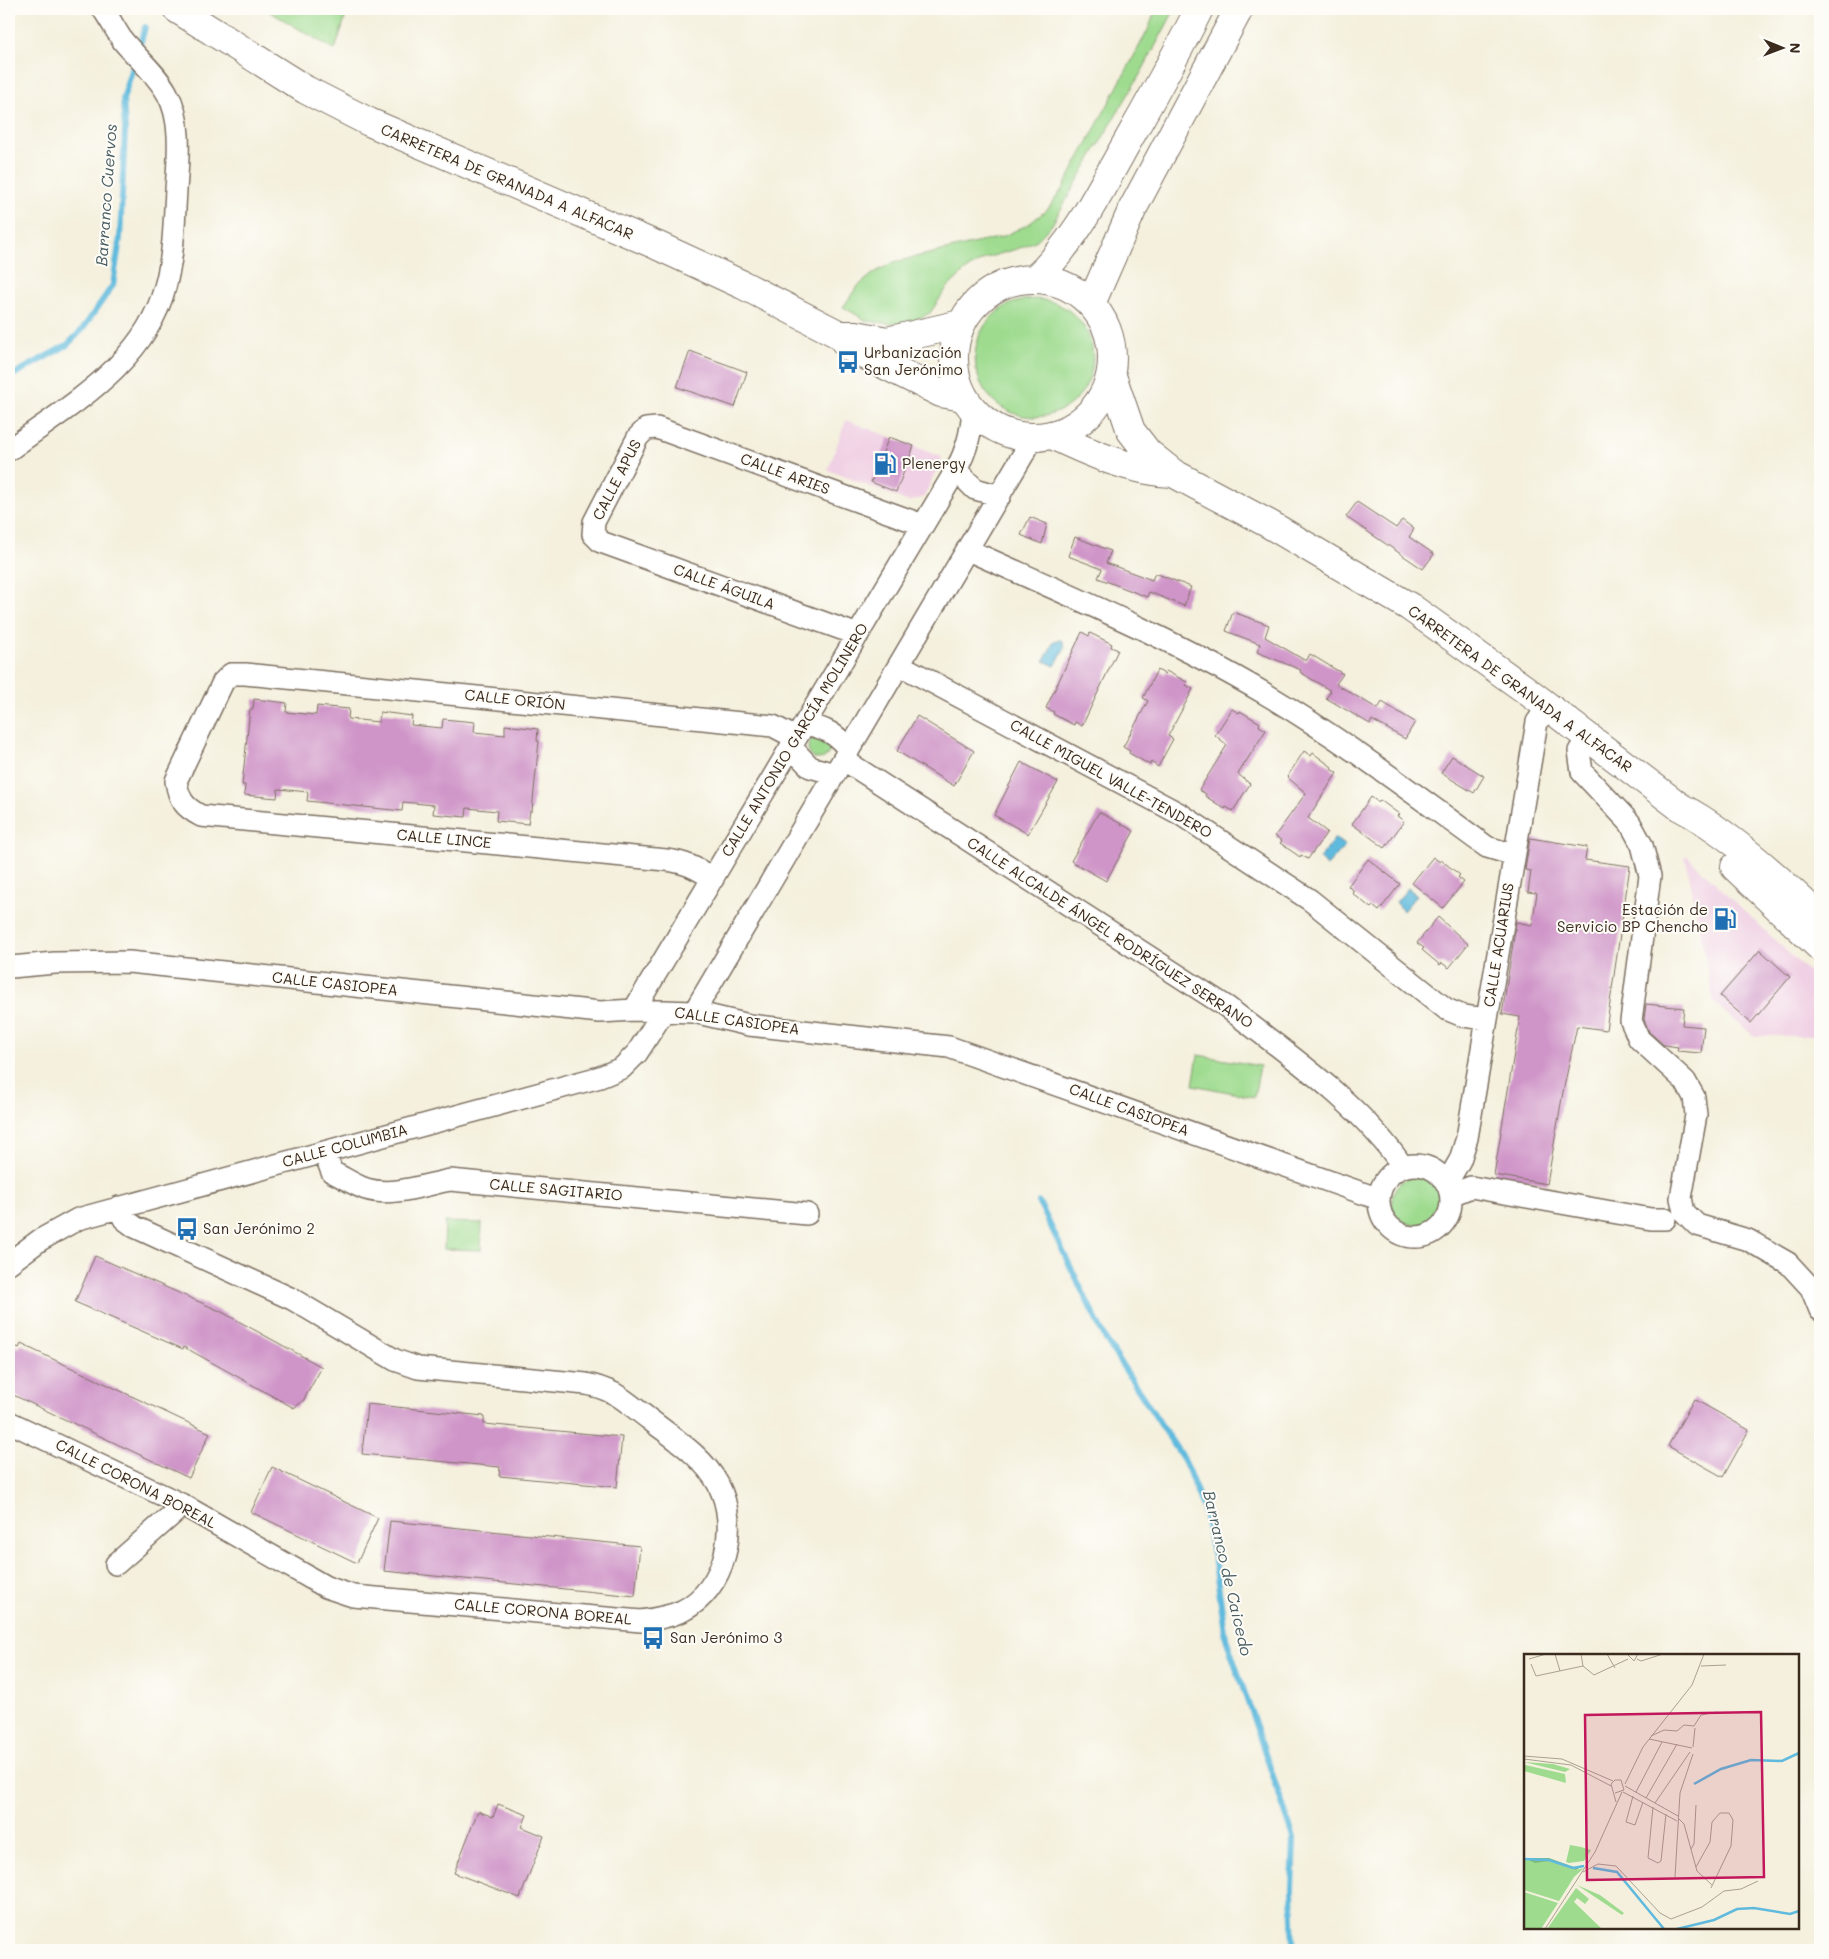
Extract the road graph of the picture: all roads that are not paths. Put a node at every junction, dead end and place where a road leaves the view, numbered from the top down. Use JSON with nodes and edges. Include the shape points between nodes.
{"nodes":[{"id":1,"x":103,"y":9,"type":"edge"},
{"id":2,"x":1199,"y":9,"type":"edge"},
{"id":3,"x":1239,"y":9,"type":"edge"},
{"id":4,"x":180,"y":11,"type":"edge"},
{"id":5,"x":1036,"y":278,"type":"junction"},
{"id":6,"x":1092,"y":304,"type":"junction"},
{"id":7,"x":961,"y":324,"type":"junction"},
{"id":8,"x":840,"y":335,"type":"junction"},
{"id":9,"x":1111,"y":373,"type":"junction"},
{"id":10,"x":968,"y":404,"type":"junction"},
{"id":11,"x":646,"y":429,"type":"joint"},
{"id":12,"x":1043,"y":437,"type":"junction"},
{"id":13,"x":9,"y":450,"type":"edge"},
{"id":14,"x":956,"y":470,"type":"junction"},
{"id":15,"x":1173,"y":473,"type":"junction"},
{"id":16,"x":1000,"y":496,"type":"junction"},
{"id":17,"x":923,"y":525,"type":"junction"},
{"id":18,"x":593,"y":534,"type":"joint"},
{"id":19,"x":968,"y":550,"type":"junction"},
{"id":20,"x":858,"y":635,"type":"junction"},
{"id":21,"x":900,"y":665,"type":"junction"},
{"id":22,"x":1548,"y":707,"type":"junction"},
{"id":23,"x":797,"y":736,"type":"junction"},
{"id":24,"x":1588,"y":738,"type":"junction"},
{"id":25,"x":843,"y":761,"type":"junction"},
{"id":26,"x":178,"y":797,"type":"joint"},
{"id":27,"x":1680,"y":807,"type":"junction"},
{"id":28,"x":1514,"y":854,"type":"junction"},
{"id":29,"x":713,"y":879,"type":"junction"},
{"id":30,"x":1820,"y":918,"type":"edge"},
{"id":31,"x":1820,"y":948,"type":"edge"},
{"id":32,"x":11,"y":966,"type":"dead end"},
{"id":33,"x":634,"y":1010,"type":"junction"},
{"id":34,"x":664,"y":1011,"type":"junction"},
{"id":35,"x":694,"y":1012,"type":"junction"},
{"id":36,"x":1487,"y":1019,"type":"junction"},
{"id":37,"x":324,"y":1152,"type":"junction"},
{"id":38,"x":1404,"y":1167,"type":"junction"},
{"id":39,"x":1449,"y":1189,"type":"junction"},
{"id":40,"x":1379,"y":1199,"type":"junction"},
{"id":41,"x":119,"y":1207,"type":"junction"},
{"id":42,"x":807,"y":1214,"type":"dead end"},
{"id":43,"x":1665,"y":1219,"type":"dead end"},
{"id":44,"x":9,"y":1264,"type":"edge"},
{"id":45,"x":1820,"y":1310,"type":"edge"},
{"id":46,"x":9,"y":1422,"type":"edge"},
{"id":47,"x":183,"y":1505,"type":"junction"},
{"id":48,"x":116,"y":1564,"type":"dead end"}],
"edges":[{"from":1,"to":13,"type":"street","via":[[123,40],[168,93],[175,116],[178,150],[172,255],[165,289],[152,322],[132,353],[100,382]]},
{"from":2,"to":5,"type":"main road","via":[[1078,231]]},
{"from":3,"to":6,"type":"main road","via":[[1133,208]]},
{"from":4,"to":8,"type":"main road","name":"CARRETERA DE GRANADA A ALFACAR","via":[[306,90],[368,122],[656,245]]},
{"from":5,"to":6,"type":"main road","via":[[1057,282]]},
{"from":5,"to":7,"type":"main road","via":[[1013,280],[991,290],[974,305]]},
{"from":6,"to":9,"type":"main road","via":[[1105,325],[1112,348]]},
{"from":7,"to":8,"type":"main road","name":"CARRETERA DE GRANADA A ALFACAR","via":[[887,341]]},
{"from":7,"to":10,"type":"main road","via":[[954,348],[955,374]]},
{"from":8,"to":10,"type":"main road","name":"CARRETERA DE GRANADA A ALFACAR","via":[[857,351]]},
{"from":9,"to":12,"type":"main road","via":[[1104,394],[1090,413],[1073,426]]},
{"from":9,"to":15,"type":"main road","name":"CARRETERA DE GRANADA A ALFACAR","via":[[1131,431],[1148,453]]},
{"from":10,"to":12,"type":"main road","via":[[988,424],[1010,434]]},
{"from":10,"to":14,"type":"street","name":"CALLE ANTONIO GARCÍA MOLINERO","via":[[970,437]]},
{"from":11,"to":17,"type":"street","name":"CALLE ARIES","via":[[657,428]]},
{"from":11,"to":18,"type":"street","name":"CALLE APUS","via":[[638,437],[594,522]]},
{"from":12,"to":15,"type":"main road","name":"CARRETERA DE GRANADA A ALFACAR","via":[[1148,472]]},
{"from":12,"to":16,"type":"street"},
{"from":14,"to":16,"type":"street","via":[[975,489]]},
{"from":14,"to":17,"type":"street","name":"CALLE ANTONIO GARCÍA MOLINERO"},
{"from":15,"to":22,"type":"main road","name":"CARRETERA DE GRANADA A ALFACAR","via":[[1357,574],[1461,642]]},
{"from":16,"to":19,"type":"street"},
{"from":17,"to":20,"type":"street","name":"CALLE ANTONIO GARCÍA MOLINERO"},
{"from":18,"to":20,"type":"street","name":"CALLE ÁGUILA","via":[[601,542]]},
{"from":19,"to":21,"type":"street"},
{"from":19,"to":28,"type":"street","via":[[1113,614],[1262,692],[1336,737],[1487,847]]},
{"from":20,"to":23,"type":"street","name":"CALLE ANTONIO GARCÍA MOLINERO"},
{"from":21,"to":25,"type":"street"},
{"from":21,"to":36,"type":"street","name":"CALLE MIGUEL VALLE-TENDERO","via":[[1180,814],[1310,900],[1446,1009],[1463,1016]]},
{"from":22,"to":24,"type":"main road","name":"CARRETERA DE GRANADA A ALFACAR"},
{"from":22,"to":28,"type":"street","name":"CALLE ACUARIUS","via":[[1537,722]]},
{"from":23,"to":25,"type":"street","via":[[810,767]]},
{"from":23,"to":25,"type":"street","via":[[830,731],[840,738]]},
{"from":23,"to":26,"type":"street","name":"CALLE ORIÓN","via":[[773,726],[231,674],[223,682],[176,781]]},
{"from":23,"to":29,"type":"street","name":"CALLE ANTONIO GARCÍA MOLINERO"},
{"from":24,"to":27,"type":"main road","name":"CARRETERA DE GRANADA A ALFACAR"},
{"from":24,"to":45,"type":"street","via":[[1579,751],[1582,772],[1630,823],[1642,845],[1650,876],[1631,1021],[1639,1039],[1685,1081],[1694,1097],[1696,1115],[1681,1198],[1684,1212],[1697,1225],[1748,1240],[1788,1263],[1811,1288]]},
{"from":25,"to":35,"type":"street"},
{"from":25,"to":38,"type":"street","name":"CALLE ALCALDE ÁNGEL RODRÍGUEZ SERRANO","via":[[1227,1007],[1351,1108],[1389,1145]]},
{"from":26,"to":29,"type":"street","name":"CALLE LINCE","via":[[187,809],[202,816],[666,860],[682,862]]},
{"from":27,"to":30,"type":"main road","name":"CARRETERA DE GRANADA A ALFACAR","via":[[1704,820]]},
{"from":27,"to":31,"type":"main road","name":"CARRETERA DE GRANADA A ALFACAR","via":[[1700,834]]},
{"from":28,"to":36,"type":"street","name":"CALLE ACUARIUS"},
{"from":29,"to":33,"type":"street","name":"CALLE ANTONIO GARCÍA MOLINERO"},
{"from":32,"to":33,"type":"street","name":"CALLE CASIOPEA","via":[[129,962],[600,1012]]},
{"from":33,"to":34,"type":"street","name":"CALLE CASIOPEA"},
{"from":34,"to":35,"type":"street","name":"CALLE CASIOPEA"},
{"from":34,"to":37,"type":"street","name":"CALLE COLUMBIA","via":[[637,1053],[622,1068],[600,1077]]},
{"from":35,"to":40,"type":"street","name":"CALLE CASIOPEA","via":[[749,1025],[949,1047]]},
{"from":36,"to":39,"type":"street","name":"CALLE ACUARIUS","via":[[1467,1138]]},
{"from":37,"to":41,"type":"street","name":"CALLE COLUMBIA"},
{"from":37,"to":42,"type":"street","name":"CALLE SAGITARIO","via":[[332,1172],[378,1192],[450,1180]]},
{"from":38,"to":39,"type":"street","via":[[1416,1164],[1428,1167],[1439,1173]]},
{"from":38,"to":40,"type":"street","via":[[1386,1179]]},
{"from":39,"to":40,"type":"street","via":[[1452,1207],[1448,1219],[1429,1235],[1418,1238],[1400,1234],[1385,1222]]},
{"from":39,"to":43,"type":"street","via":[[1472,1187]]},
{"from":41,"to":44,"type":"street","name":"CALLE COLUMBIA","via":[[78,1219],[40,1240]]},
{"from":41,"to":47,"type":"street","name":"CALLE CORONA BOREAL","via":[[124,1219],[135,1227],[292,1299],[395,1360],[418,1368],[586,1384],[617,1395],[707,1467],[726,1505],[727,1547],[712,1584],[698,1599],[682,1611],[641,1621],[353,1596],[326,1588]]},
{"from":46,"to":47,"type":"street","name":"CALLE CORONA BOREAL"},
{"from":47,"to":48,"type":"street"}]}
